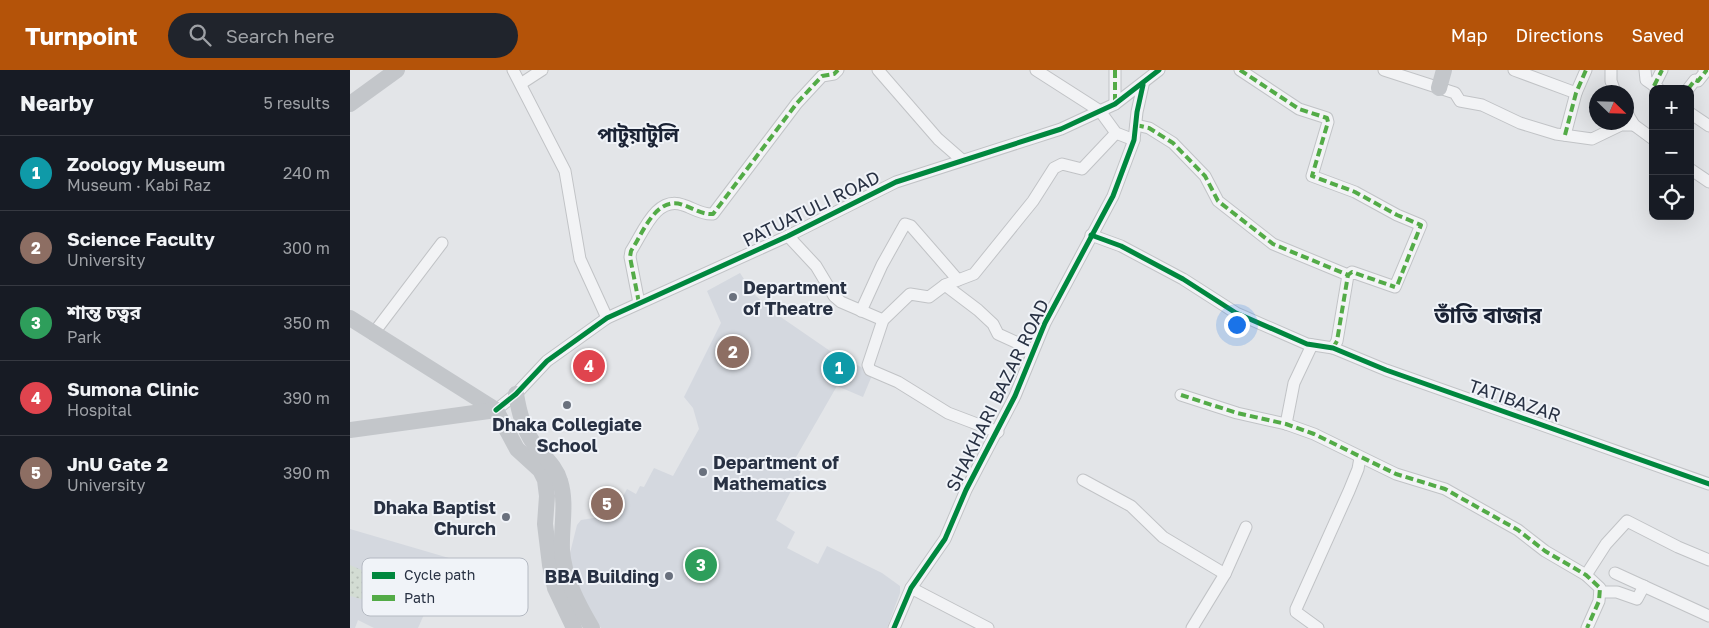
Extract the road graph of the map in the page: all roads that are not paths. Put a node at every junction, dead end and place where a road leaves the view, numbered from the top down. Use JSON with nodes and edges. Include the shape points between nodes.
{"nodes":[{"id":1,"x":397,"y":70,"type":"edge"},
{"id":2,"x":513,"y":70,"type":"edge"},
{"id":3,"x":542,"y":70,"type":"edge"},
{"id":4,"x":838,"y":70,"type":"edge"},
{"id":5,"x":878,"y":70,"type":"edge"},
{"id":6,"x":1036,"y":70,"type":"edge"},
{"id":7,"x":1114,"y":70,"type":"edge"},
{"id":8,"x":1159,"y":70,"type":"edge"},
{"id":9,"x":1240,"y":70,"type":"edge"},
{"id":10,"x":1384,"y":70,"type":"edge"},
{"id":11,"x":1444,"y":70,"type":"edge"},
{"id":12,"x":1514,"y":70,"type":"edge"},
{"id":13,"x":1586,"y":70,"type":"edge"},
{"id":14,"x":1611,"y":70,"type":"edge"},
{"id":15,"x":1645,"y":70,"type":"edge"},
{"id":16,"x":1661,"y":70,"type":"edge"},
{"id":17,"x":1704,"y":70,"type":"edge"},
{"id":18,"x":522,"y":83,"type":"junction"},
{"id":19,"x":1143,"y":85,"type":"junction"},
{"id":20,"x":1612,"y":85,"type":"edge"},
{"id":21,"x":1652,"y":85,"type":"edge"},
{"id":22,"x":1656,"y":85,"type":"edge"},
{"id":23,"x":1691,"y":85,"type":"edge"},
{"id":24,"x":1438,"y":88,"type":"junction"},
{"id":25,"x":1576,"y":93,"type":"junction"},
{"id":26,"x":350,"y":104,"type":"edge"},
{"id":27,"x":1115,"y":104,"type":"junction"},
{"id":28,"x":1100,"y":111,"type":"junction"},
{"id":29,"x":1694,"y":116,"type":"edge"},
{"id":30,"x":1136,"y":124,"type":"junction"},
{"id":31,"x":1634,"y":125,"type":"edge"},
{"id":32,"x":1709,"y":126,"type":"edge"},
{"id":33,"x":1609,"y":130,"type":"edge"},
{"id":34,"x":1116,"y":133,"type":"junction"},
{"id":35,"x":1566,"y":135,"type":"junction"},
{"id":36,"x":1649,"y":136,"type":"edge"},
{"id":37,"x":1134,"y":140,"type":"junction"},
{"id":38,"x":962,"y":160,"type":"junction"},
{"id":39,"x":1694,"y":172,"type":"edge"},
{"id":40,"x":1709,"y":182,"type":"edge"},
{"id":41,"x":1091,"y":235,"type":"junction"},
{"id":42,"x":788,"y":236,"type":"junction"},
{"id":43,"x":442,"y":242,"type":"dead end"},
{"id":44,"x":1348,"y":275,"type":"junction"},
{"id":45,"x":958,"y":280,"type":"junction"},
{"id":46,"x":945,"y":285,"type":"junction"},
{"id":47,"x":640,"y":303,"type":"junction"},
{"id":48,"x":861,"y":311,"type":"junction"},
{"id":49,"x":350,"y":318,"type":"edge"},
{"id":50,"x":607,"y":318,"type":"junction"},
{"id":51,"x":883,"y":320,"type":"junction"},
{"id":52,"x":373,"y":334,"type":"junction"},
{"id":53,"x":1312,"y":345,"type":"junction"},
{"id":54,"x":1333,"y":348,"type":"junction"},
{"id":55,"x":1032,"y":350,"type":"junction"},
{"id":56,"x":516,"y":394,"type":"junction"},
{"id":57,"x":1181,"y":395,"type":"dead end"},
{"id":58,"x":496,"y":410,"type":"junction"},
{"id":59,"x":1286,"y":424,"type":"junction"},
{"id":60,"x":350,"y":430,"type":"edge"},
{"id":61,"x":998,"y":432,"type":"junction"},
{"id":62,"x":1360,"y":458,"type":"junction"},
{"id":63,"x":1083,"y":480,"type":"dead end"},
{"id":64,"x":1709,"y":484,"type":"edge"},
{"id":65,"x":1246,"y":527,"type":"dead end"},
{"id":66,"x":1709,"y":560,"type":"edge"},
{"id":67,"x":1615,"y":573,"type":"dead end"},
{"id":68,"x":1225,"y":574,"type":"junction"},
{"id":69,"x":1586,"y":575,"type":"junction"},
{"id":70,"x":1644,"y":586,"type":"junction"},
{"id":71,"x":911,"y":588,"type":"junction"},
{"id":72,"x":1600,"y":592,"type":"junction"},
{"id":73,"x":1709,"y":616,"type":"edge"},
{"id":74,"x":574,"y":628,"type":"edge"},
{"id":75,"x":592,"y":628,"type":"edge"},
{"id":76,"x":894,"y":628,"type":"edge"},
{"id":77,"x":988,"y":628,"type":"edge"},
{"id":78,"x":1192,"y":628,"type":"edge"},
{"id":79,"x":1318,"y":628,"type":"edge"},
{"id":80,"x":1587,"y":628,"type":"edge"}],
"edges":[{"from":1,"to":26,"type":"main road"},
{"from":2,"to":18,"type":"street"},
{"from":3,"to":18,"type":"street"},
{"from":4,"to":47,"type":"street","via":[[822,76],[797,103],[712,214],[672,203],[662,205],[656,212],[630,257]]},
{"from":5,"to":38,"type":"street","via":[[938,139]]},
{"from":6,"to":28,"type":"street"},
{"from":7,"to":27,"type":"street"},
{"from":8,"to":19,"type":"street","name":"PATUATULI ROAD"},
{"from":9,"to":44,"type":"street","via":[[1299,109],[1327,118],[1312,176],[1355,192],[1421,225],[1395,287],[1352,272]]},
{"from":10,"to":24,"type":"street"},
{"from":11,"to":24,"type":"main road"},
{"from":12,"to":25,"type":"street"},
{"from":13,"to":25,"type":"street"},
{"from":14,"to":20,"type":"street"},
{"from":15,"to":21,"type":"street","via":[[1646,80]]},
{"from":16,"to":22,"type":"street"},
{"from":17,"to":23,"type":"street","via":[[1698,81]]},
{"from":18,"to":50,"type":"street","via":[[565,171],[580,259]]},
{"from":19,"to":27,"type":"street","name":"PATUATULI ROAD"},
{"from":19,"to":30,"type":"street","name":"SHAKHARI BAZAR ROAD"},
{"from":24,"to":35,"type":"street","via":[[1520,123]]},
{"from":25,"to":35,"type":"street"},
{"from":27,"to":28,"type":"street","name":"PATUATULI ROAD"},
{"from":28,"to":34,"type":"street"},
{"from":28,"to":38,"type":"street","name":"PATUATULI ROAD","via":[[1061,129]]},
{"from":29,"to":32,"type":"street"},
{"from":30,"to":37,"type":"street","name":"SHAKHARI BAZAR ROAD"},
{"from":30,"to":44,"type":"street","via":[[1173,143],[1205,176],[1218,201],[1273,244]]},
{"from":31,"to":36,"type":"street"},
{"from":33,"to":35,"type":"street","via":[[1592,139]]},
{"from":34,"to":37,"type":"street"},
{"from":34,"to":45,"type":"street","via":[[1082,169],[1062,164],[1054,168],[1033,201],[974,274]]},
{"from":37,"to":41,"type":"street","name":"SHAKHARI BAZAR ROAD","via":[[1113,196]]},
{"from":38,"to":42,"type":"street","name":"PATUATULI ROAD","via":[[896,182]]},
{"from":39,"to":40,"type":"street"},
{"from":41,"to":53,"type":"street","name":"TATIBAZAR","via":[[1121,246],[1183,279],[1236,314]]},
{"from":41,"to":55,"type":"street","name":"SHAKHARI BAZAR ROAD"},
{"from":42,"to":47,"type":"street","name":"PATUATULI ROAD"},
{"from":42,"to":48,"type":"street","via":[[816,266],[834,296]]},
{"from":43,"to":52,"type":"street"},
{"from":44,"to":54,"type":"street","via":[[1337,341]]},
{"from":45,"to":46,"type":"street"},
{"from":45,"to":48,"type":"street","via":[[911,226],[905,224]]},
{"from":46,"to":51,"type":"street","via":[[929,297],[910,294]]},
{"from":46,"to":55,"type":"street","via":[[978,310],[993,324],[998,334]]},
{"from":47,"to":50,"type":"street","name":"PATUATULI ROAD"},
{"from":48,"to":51,"type":"street"},
{"from":49,"to":52,"type":"main road"},
{"from":50,"to":56,"type":"street","name":"PATUATULI ROAD","via":[[547,361]]},
{"from":51,"to":61,"type":"street","via":[[868,365],[870,370],[898,382],[948,413]]},
{"from":52,"to":58,"type":"main road"},
{"from":53,"to":54,"type":"street","name":"TATIBAZAR"},
{"from":53,"to":59,"type":"street","via":[[1294,383]]},
{"from":54,"to":64,"type":"street","name":"TATIBAZAR","via":[[1386,370]]},
{"from":55,"to":61,"type":"street","name":"SHAKHARI BAZAR ROAD"},
{"from":56,"to":58,"type":"street","name":"PATUATULI ROAD"},
{"from":56,"to":75,"type":"main road","via":[[523,426],[560,481],[564,568]]},
{"from":57,"to":59,"type":"street"},
{"from":58,"to":60,"type":"main road"},
{"from":58,"to":74,"type":"main road","via":[[517,449],[540,470],[545,480],[545,524],[550,565],[556,588]]},
{"from":59,"to":62,"type":"street","via":[[1314,434]]},
{"from":61,"to":71,"type":"street","name":"SHAKHARI BAZAR ROAD","via":[[966,490],[945,539]]},
{"from":62,"to":69,"type":"street","via":[[1396,474],[1445,488],[1518,530],[1545,551]]},
{"from":62,"to":79,"type":"street","via":[[1296,609]]},
{"from":63,"to":68,"type":"street","via":[[1131,506],[1163,537]]},
{"from":65,"to":68,"type":"street"},
{"from":66,"to":69,"type":"street","via":[[1627,521],[1606,544]]},
{"from":67,"to":70,"type":"street"},
{"from":68,"to":78,"type":"street"},
{"from":69,"to":72,"type":"street","via":[[1600,588]]},
{"from":70,"to":72,"type":"street","via":[[1637,599],[1617,592]]},
{"from":70,"to":73,"type":"street"},
{"from":71,"to":76,"type":"street","name":"SHAKHARI BAZAR ROAD"},
{"from":71,"to":77,"type":"street"},
{"from":72,"to":80,"type":"street"}]}
